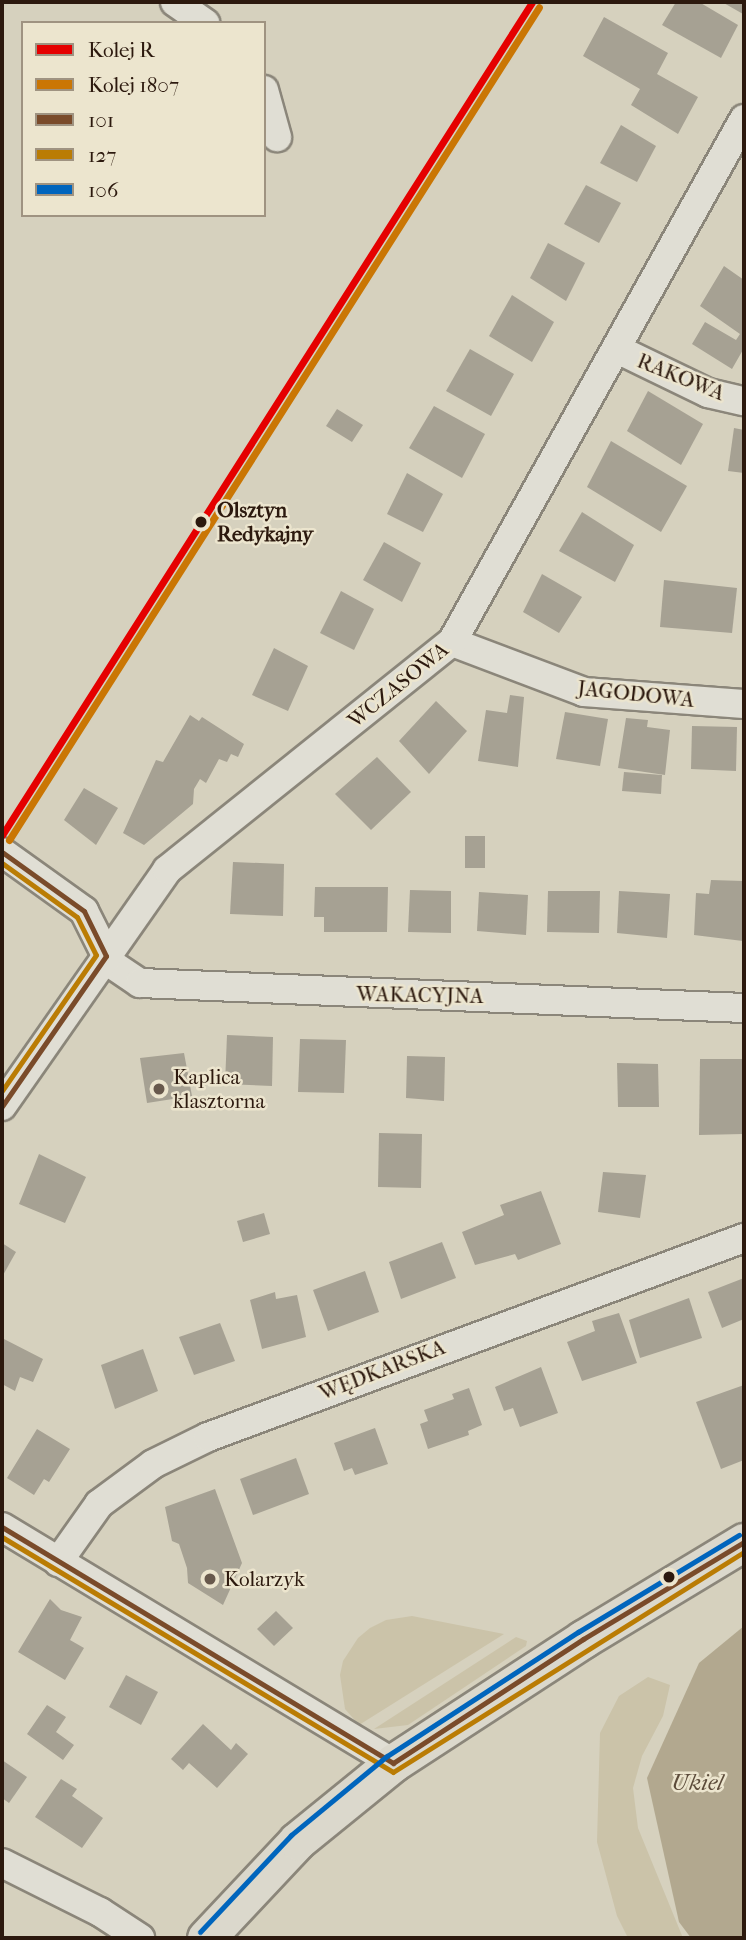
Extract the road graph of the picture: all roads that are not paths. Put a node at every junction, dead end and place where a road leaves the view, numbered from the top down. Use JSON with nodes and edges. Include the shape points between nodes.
{"nodes":[{"id":1,"x":175,"y":2,"type":"edge"},
{"id":2,"x":202,"y":21,"type":"edge"},
{"id":3,"x":266,"y":97,"type":"edge"},
{"id":4,"x":744,"y":119,"type":"edge"},
{"id":5,"x":277,"y":137,"type":"dead end"},
{"id":6,"x":619,"y":350,"type":"junction"},
{"id":7,"x":744,"y":401,"type":"edge"},
{"id":8,"x":452,"y":642,"type":"junction"},
{"id":9,"x":744,"y":705,"type":"edge"},
{"id":10,"x":2,"y":852,"type":"edge"},
{"id":11,"x":106,"y":956,"type":"junction"},
{"id":12,"x":744,"y":1008,"type":"edge"},
{"id":13,"x":2,"y":1106,"type":"edge"},
{"id":14,"x":744,"y":1238,"type":"edge"},
{"id":15,"x":2,"y":1527,"type":"edge"},
{"id":16,"x":744,"y":1542,"type":"edge"},
{"id":17,"x":58,"y":1562,"type":"junction"},
{"id":18,"x":393,"y":1763,"type":"junction"},
{"id":19,"x":2,"y":1863,"type":"edge"},
{"id":20,"x":139,"y":1938,"type":"edge"},
{"id":21,"x":206,"y":1938,"type":"edge"}],
"edges":[{"from":1,"to":2,"type":"street"},
{"from":3,"to":5,"type":"street"},
{"from":4,"to":6,"type":"street","name":"WCZASOWA"},
{"from":6,"to":7,"type":"street","name":"RAKOWA","via":[[708,393]]},
{"from":6,"to":8,"type":"street","name":"WCZASOWA"},
{"from":8,"to":9,"type":"street","name":"JAGODOWA","via":[[584,692]]},
{"from":8,"to":11,"type":"street","name":"WCZASOWA","via":[[174,863],[152,886]]},
{"from":10,"to":11,"type":"street","via":[[84,911]]},
{"from":11,"to":12,"type":"street","name":"WAKACYJNA","via":[[121,973],[154,985]]},
{"from":11,"to":13,"type":"street","name":"WCZASOWA"},
{"from":14,"to":17,"type":"street","name":"WĘDKARSKA","via":[[208,1437],[153,1464],[99,1504]]},
{"from":15,"to":17,"type":"street"},
{"from":16,"to":18,"type":"main road","via":[[583,1639]]},
{"from":17,"to":18,"type":"street"},
{"from":18,"to":21,"type":"main road","via":[[297,1841]]},
{"from":19,"to":20,"type":"street","via":[[100,1912]]}]}
